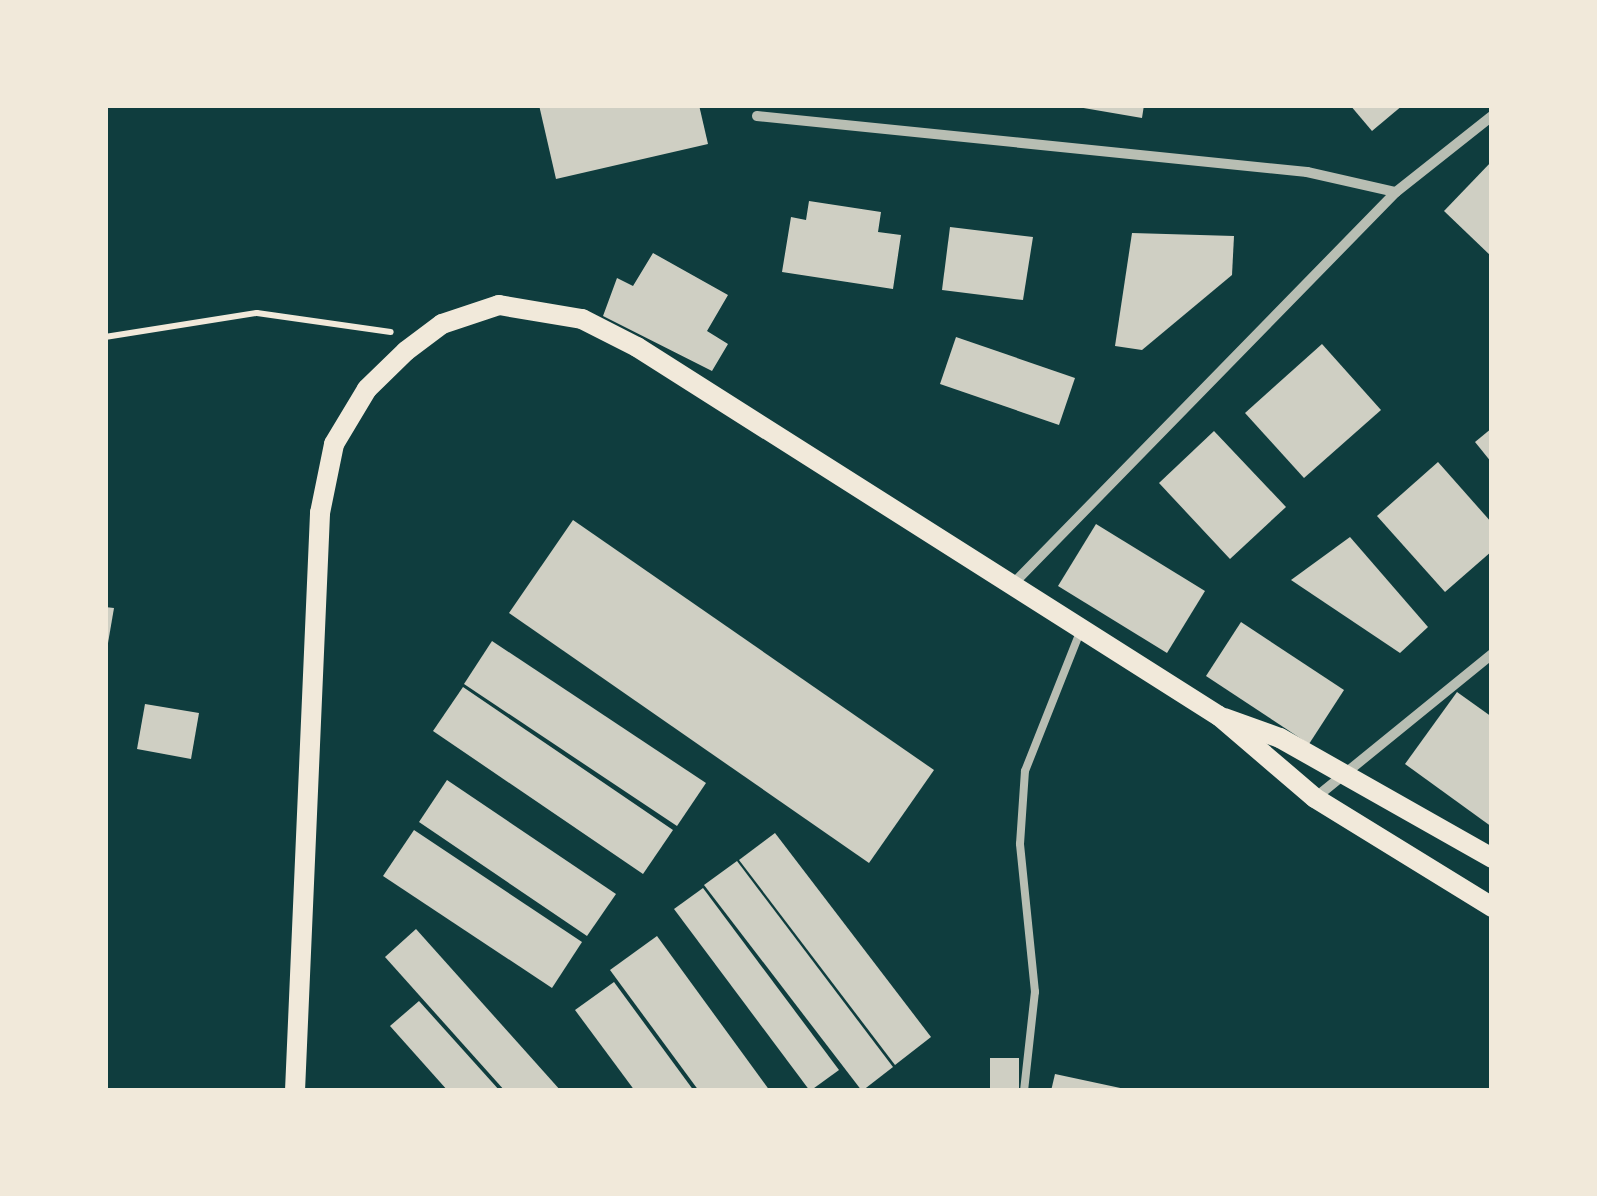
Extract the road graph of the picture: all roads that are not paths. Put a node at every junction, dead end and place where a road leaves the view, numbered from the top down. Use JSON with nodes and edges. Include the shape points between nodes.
{"nodes":[{"id":1,"x":757,"y":116,"type":"dead end"},
{"id":2,"x":1492,"y":116,"type":"edge"},
{"id":3,"x":1396,"y":192,"type":"junction"},
{"id":4,"x":1013,"y":584,"type":"junction"},
{"id":5,"x":1081,"y":628,"type":"junction"},
{"id":6,"x":1492,"y":654,"type":"edge"},
{"id":7,"x":1219,"y":716,"type":"junction"},
{"id":8,"x":1339,"y":775,"type":"junction"},
{"id":9,"x":1315,"y":798,"type":"junction"},
{"id":10,"x":1492,"y":858,"type":"edge"},
{"id":11,"x":1492,"y":906,"type":"edge"},
{"id":12,"x":294,"y":1091,"type":"edge"},
{"id":13,"x":1024,"y":1091,"type":"edge"}],
"edges":[{"from":1,"to":3,"type":"street","via":[[1307,172]]},
{"from":2,"to":3,"type":"street"},
{"from":3,"to":4,"type":"street"},
{"from":4,"to":5,"type":"main road"},
{"from":4,"to":12,"type":"main road","via":[[582,320],[499,305],[413,346],[368,389],[334,444],[320,513]]},
{"from":5,"to":7,"type":"main road"},
{"from":5,"to":13,"type":"lane","via":[[1025,771],[1020,844],[1036,992]]},
{"from":6,"to":8,"type":"street"},
{"from":7,"to":8,"type":"main road","via":[[1280,738]]},
{"from":7,"to":9,"type":"main road"},
{"from":8,"to":9,"type":"street"},
{"from":8,"to":10,"type":"main road"},
{"from":9,"to":11,"type":"main road"}]}
